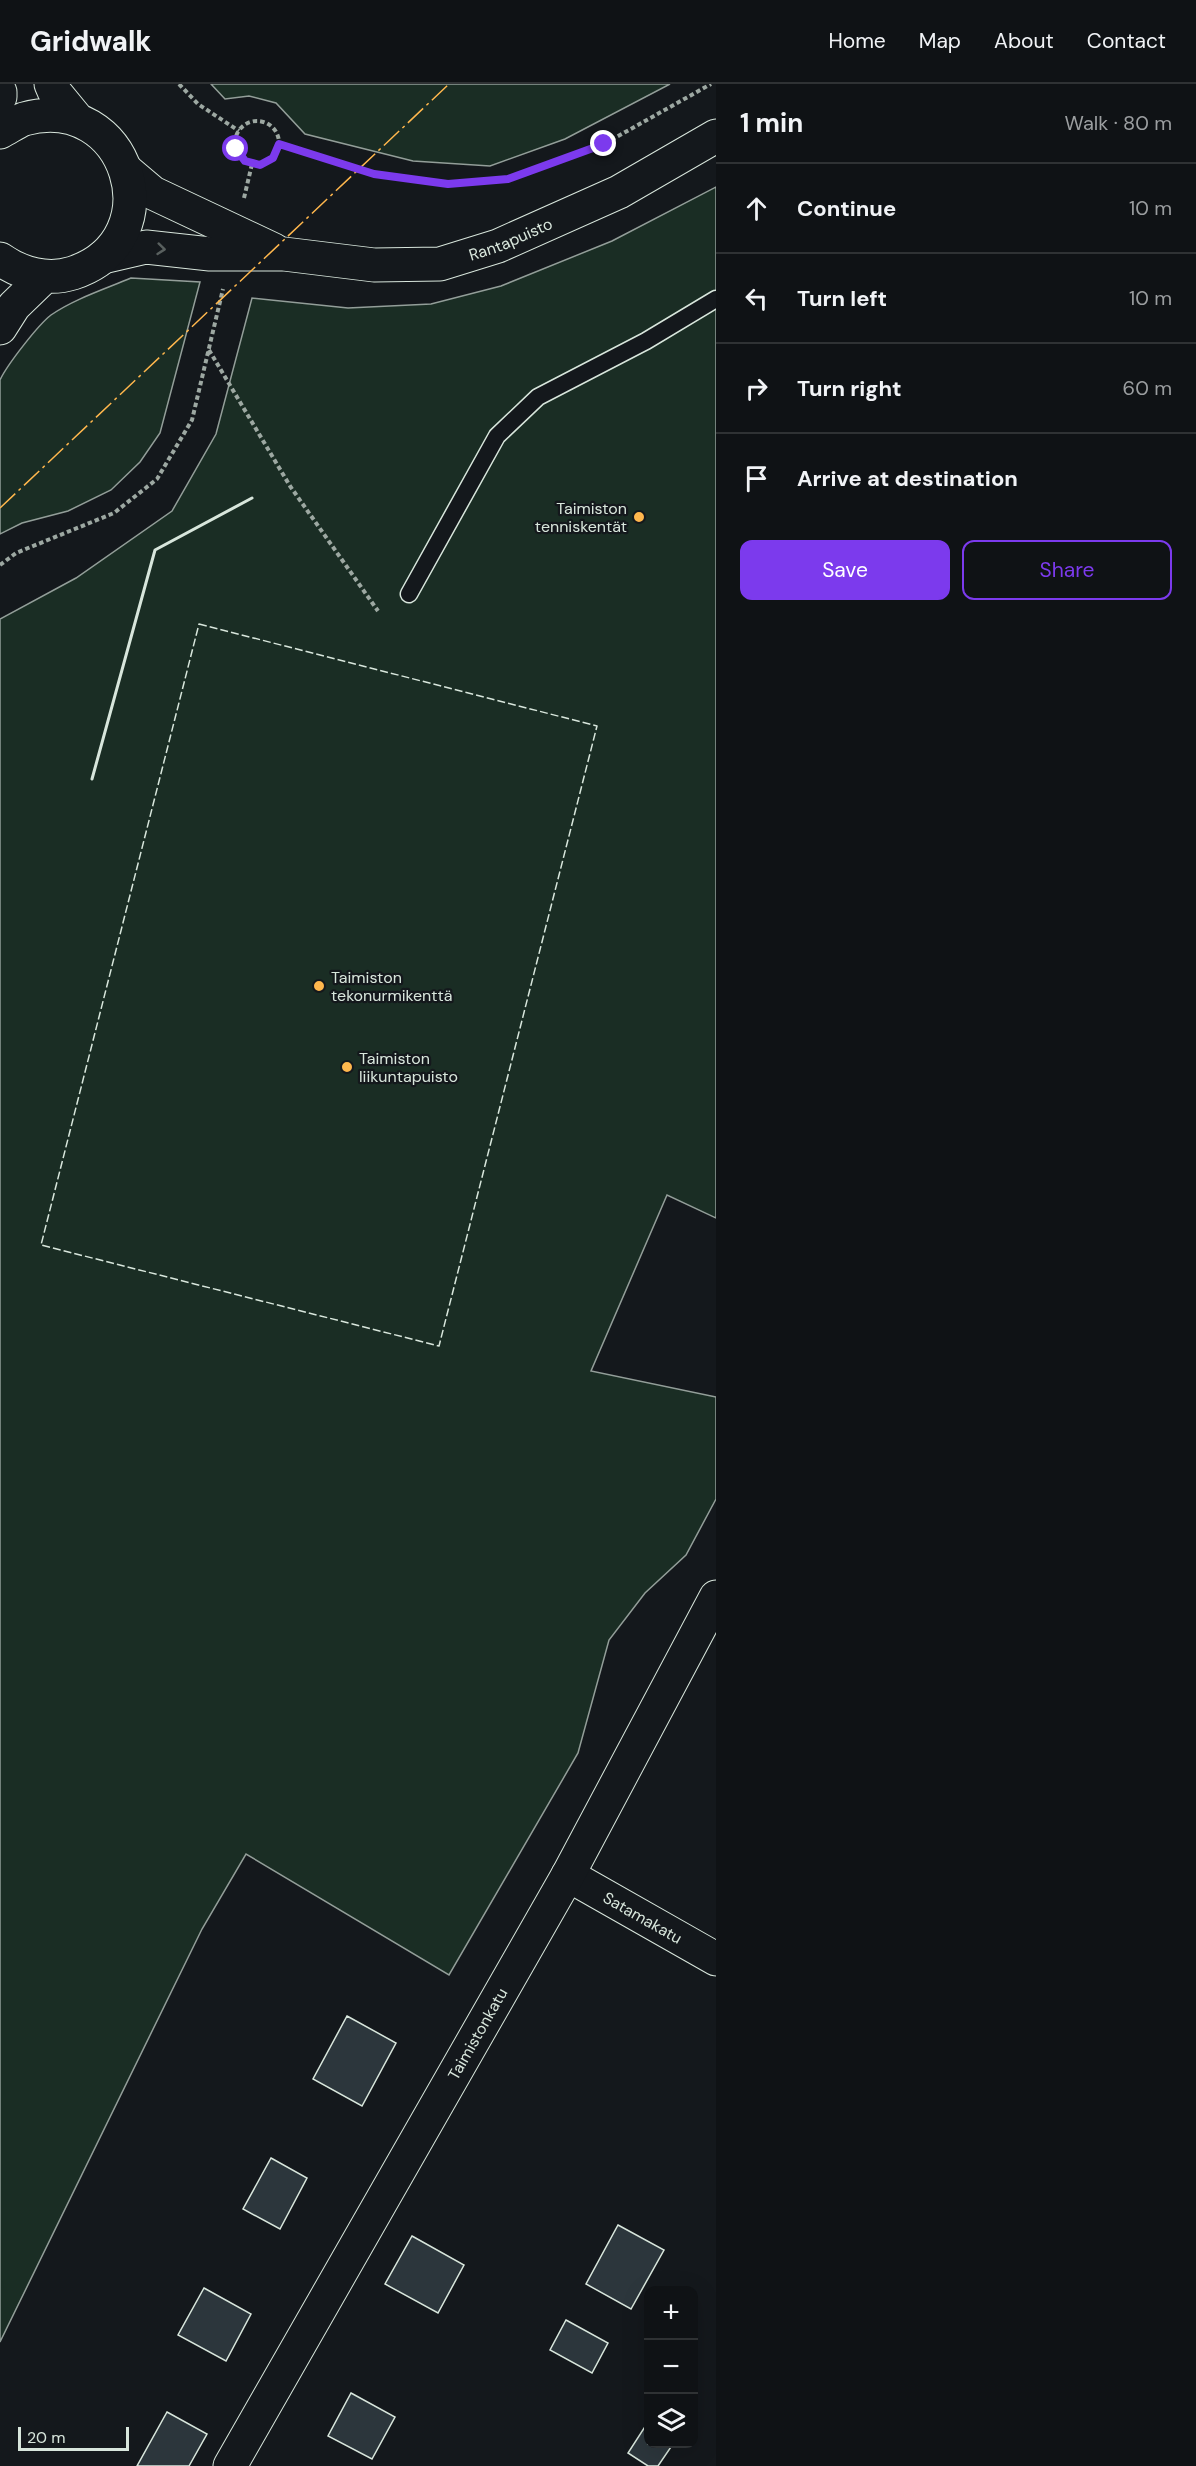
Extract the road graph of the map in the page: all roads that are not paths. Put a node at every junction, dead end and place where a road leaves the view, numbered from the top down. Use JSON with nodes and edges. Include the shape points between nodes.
{"nodes":[{"id":1,"x":51,"y":84,"type":"edge"},
{"id":2,"x":77,"y":120,"type":"junction"},
{"id":3,"x":0,"y":132,"type":"edge"},
{"id":4,"x":716,"y":136,"type":"edge"},
{"id":5,"x":127,"y":171,"type":"junction"},
{"id":6,"x":284,"y":254,"type":"junction"},
{"id":7,"x":103,"y":257,"type":"junction"},
{"id":8,"x":0,"y":259,"type":"edge"},
{"id":9,"x":44,"y":277,"type":"junction"},
{"id":10,"x":716,"y":299,"type":"edge"},
{"id":11,"x":0,"y":328,"type":"edge"},
{"id":12,"x":409,"y":594,"type":"dead end"},
{"id":13,"x":716,"y":1597,"type":"edge"},
{"id":14,"x":568,"y":1875,"type":"junction"},
{"id":15,"x":716,"y":1959,"type":"edge"},
{"id":16,"x":230,"y":2466,"type":"edge"}],
"edges":[{"from":1,"to":2,"type":"street"},
{"from":2,"to":3,"type":"street","via":[[50,115],[22,120]]},
{"from":2,"to":5,"type":"street","via":[[99,131],[116,149]]},
{"from":4,"to":6,"type":"street","name":"Rantapuisto","via":[[609,197],[498,246],[440,264],[374,265]]},
{"from":5,"to":6,"type":"street","name":"Rantapuisto","via":[[153,193]]},
{"from":5,"to":7,"type":"street","via":[[131,194],[128,217],[118,239]]},
{"from":7,"to":6,"type":"street","name":"Rantapuisto","one_way":true,"via":[[146,248],[210,254]]},
{"from":7,"to":9,"type":"street","via":[[86,268]]},
{"from":8,"to":9,"type":"street","via":[[21,272]]},
{"from":9,"to":11,"type":"street","via":[[14,306]]},
{"from":10,"to":12,"type":"lane","via":[[646,341],[538,397],[497,436]]},
{"from":13,"to":14,"type":"street","name":"Taimistonkatu"},
{"from":14,"to":15,"type":"street","name":"Satamakatu"},
{"from":14,"to":16,"type":"street","name":"Taimistonkatu"}]}
